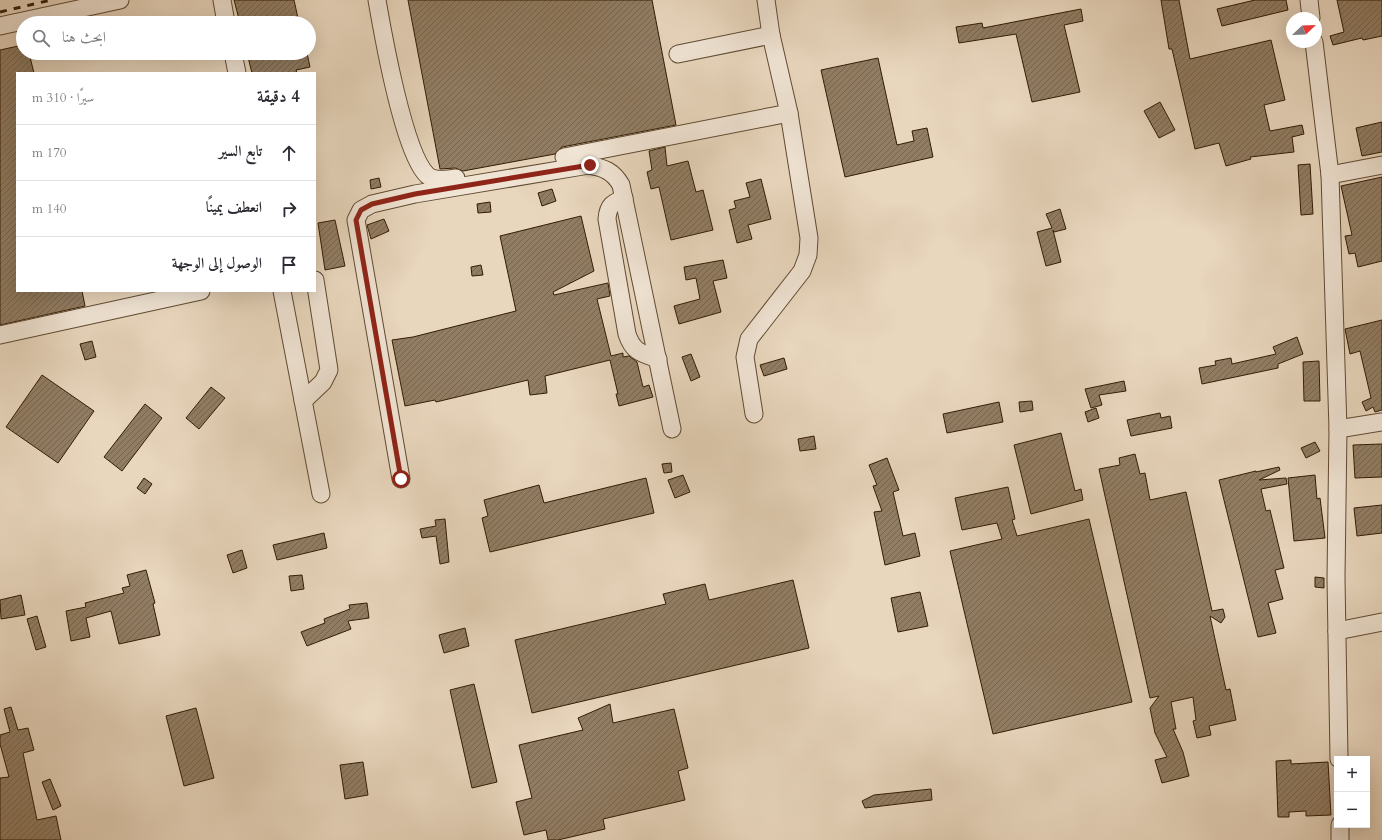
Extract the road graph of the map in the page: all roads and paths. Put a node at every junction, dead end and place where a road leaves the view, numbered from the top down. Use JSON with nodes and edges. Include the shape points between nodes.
{"nodes":[{"id":1,"x":120,"y":0,"type":"edge"},
{"id":2,"x":222,"y":0,"type":"edge"},
{"id":3,"x":377,"y":0,"type":"edge"},
{"id":4,"x":766,"y":0,"type":"edge"},
{"id":5,"x":1309,"y":0,"type":"edge"},
{"id":6,"x":1310,"y":12,"type":"edge"},
{"id":7,"x":46,"y":16,"type":"edge"},
{"id":8,"x":225,"y":16,"type":"edge"},
{"id":9,"x":16,"y":23,"type":"edge"},
{"id":10,"x":0,"y":26,"type":"edge"},
{"id":11,"x":771,"y":35,"type":"junction"},
{"id":12,"x":1315,"y":48,"type":"edge"},
{"id":13,"x":678,"y":54,"type":"dead end"},
{"id":14,"x":234,"y":60,"type":"edge"},
{"id":15,"x":237,"y":72,"type":"edge"},
{"id":16,"x":789,"y":113,"type":"junction"},
{"id":17,"x":1382,"y":165,"type":"edge"},
{"id":18,"x":1330,"y":175,"type":"junction"},
{"id":19,"x":624,"y":198,"type":"junction"},
{"id":20,"x":316,"y":286,"type":"edge"},
{"id":21,"x":196,"y":292,"type":"edge"},
{"id":22,"x":282,"y":292,"type":"edge"},
{"id":23,"x":0,"y":335,"type":"edge"},
{"id":24,"x":658,"y":359,"type":"junction"},
{"id":25,"x":303,"y":401,"type":"junction"},
{"id":26,"x":754,"y":414,"type":"dead end"},
{"id":27,"x":1382,"y":422,"type":"edge"},
{"id":28,"x":672,"y":429,"type":"dead end"},
{"id":29,"x":1338,"y":429,"type":"junction"},
{"id":30,"x":401,"y":479,"type":"dead end"},
{"id":31,"x":321,"y":494,"type":"dead end"},
{"id":32,"x":1382,"y":622,"type":"edge"},
{"id":33,"x":1337,"y":631,"type":"junction"},
{"id":34,"x":1339,"y":756,"type":"edge"},
{"id":35,"x":1340,"y":828,"type":"edge"},
{"id":36,"x":1340,"y":840,"type":"edge"}],
"edges":[{"from":1,"to":7,"type":"street"},
{"from":2,"to":8,"type":"street"},
{"from":3,"to":16,"type":"street","via":[[383,38],[404,121],[419,165],[433,180],[461,177]]},
{"from":4,"to":11,"type":"street"},
{"from":5,"to":6,"type":"street"},
{"from":9,"to":10,"type":"street"},
{"from":11,"to":13,"type":"street"},
{"from":11,"to":16,"type":"street"},
{"from":12,"to":18,"type":"street"},
{"from":14,"to":15,"type":"street"},
{"from":16,"to":26,"type":"street","via":[[809,238],[808,255],[802,271],[749,339],[745,357]]},
{"from":17,"to":18,"type":"street"},
{"from":18,"to":29,"type":"street"},
{"from":19,"to":24,"type":"street"},
{"from":19,"to":24,"type":"street","via":[[610,204],[607,219],[627,334],[630,344],[636,351]]},
{"from":19,"to":30,"type":"street","via":[[621,184],[615,175],[604,168],[590,165],[415,194],[372,204],[361,210],[356,220]]},
{"from":20,"to":25,"type":"street","via":[[329,370],[323,382]]},
{"from":21,"to":23,"type":"street"},
{"from":22,"to":25,"type":"street"},
{"from":24,"to":28,"type":"street"},
{"from":25,"to":31,"type":"street"},
{"from":27,"to":29,"type":"street"},
{"from":29,"to":33,"type":"street"},
{"from":32,"to":33,"type":"street"},
{"from":33,"to":34,"type":"street"},
{"from":35,"to":36,"type":"street"}]}
